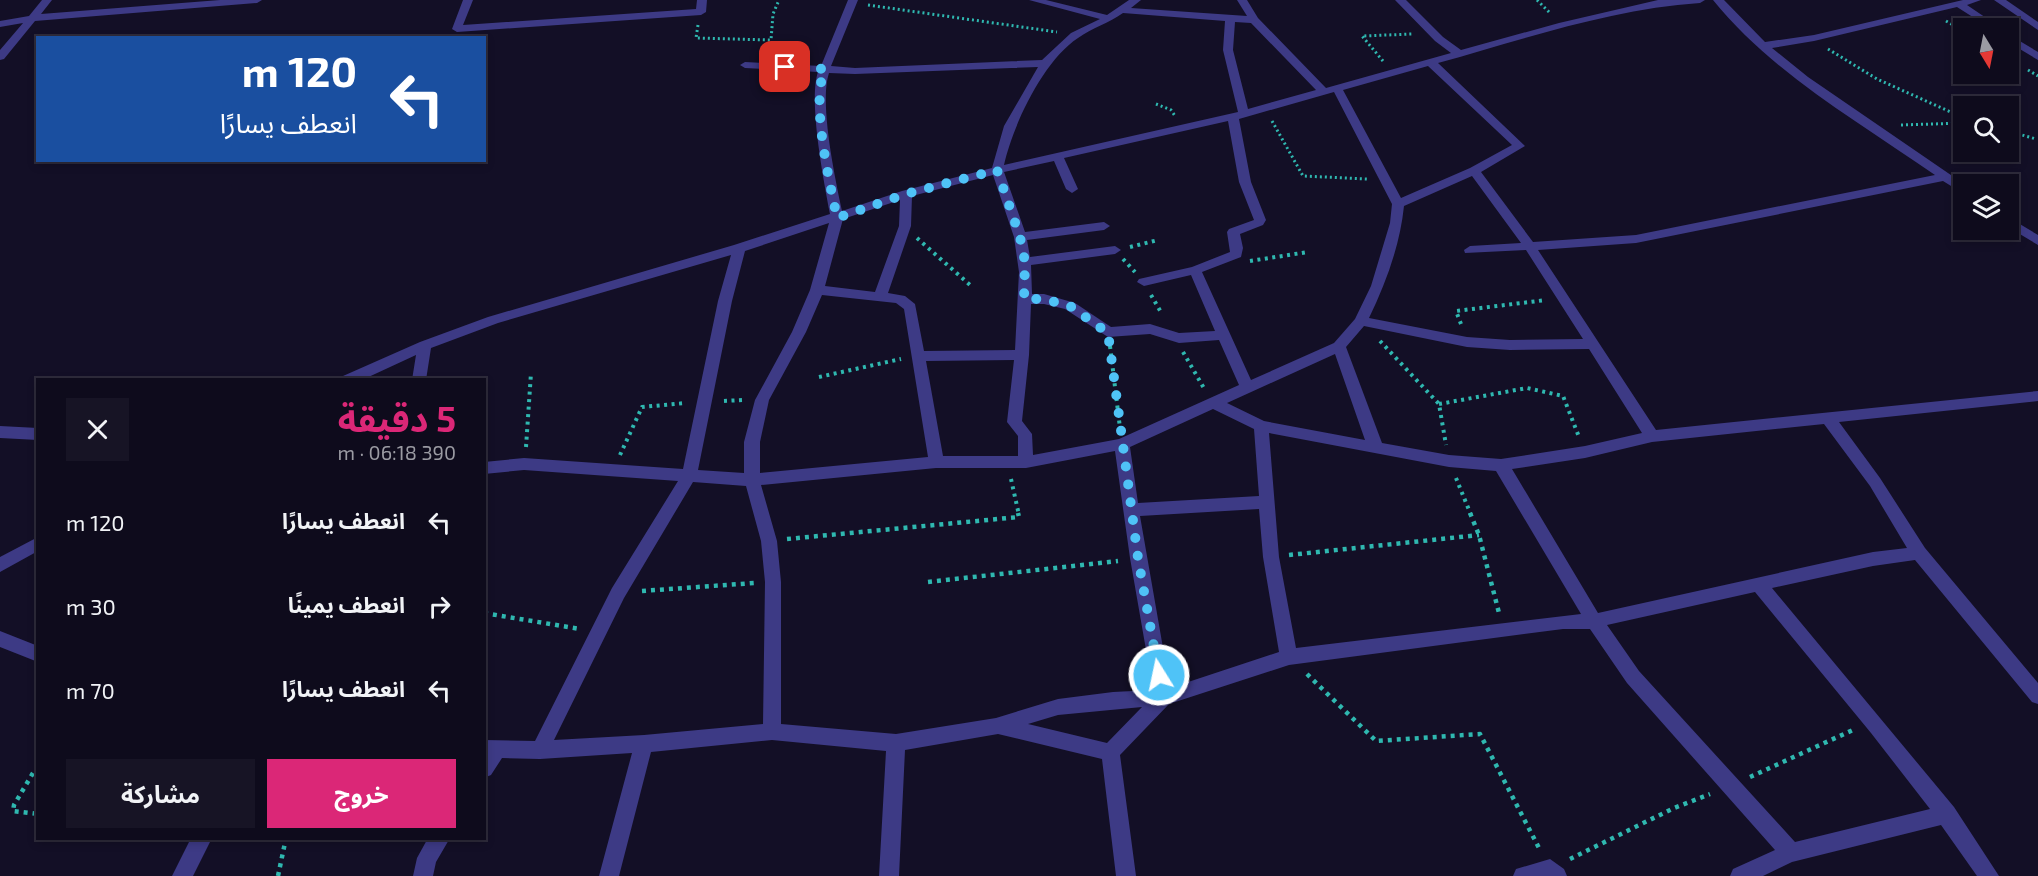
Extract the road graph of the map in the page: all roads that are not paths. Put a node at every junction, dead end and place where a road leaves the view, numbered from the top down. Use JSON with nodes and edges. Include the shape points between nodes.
{"nodes":[{"id":1,"x":47,"y":0,"type":"edge"},
{"id":2,"x":257,"y":0,"type":"edge"},
{"id":3,"x":468,"y":0,"type":"edge"},
{"id":4,"x":702,"y":0,"type":"edge"},
{"id":5,"x":1034,"y":0,"type":"edge"},
{"id":6,"x":1136,"y":0,"type":"edge"},
{"id":7,"x":1242,"y":0,"type":"edge"},
{"id":8,"x":1400,"y":0,"type":"edge"},
{"id":9,"x":1644,"y":0,"type":"edge"},
{"id":10,"x":1700,"y":0,"type":"edge"},
{"id":11,"x":1718,"y":0,"type":"edge"},
{"id":12,"x":1976,"y":0,"type":"edge"},
{"id":13,"x":1999,"y":0,"type":"edge"},
{"id":14,"x":852,"y":1,"type":"edge"},
{"id":15,"x":1658,"y":3,"type":"junction"},
{"id":16,"x":1960,"y":4,"type":"junction"},
{"id":17,"x":1121,"y":10,"type":"junction"},
{"id":18,"x":32,"y":18,"type":"junction"},
{"id":19,"x":1109,"y":18,"type":"junction"},
{"id":20,"x":1230,"y":18,"type":"junction"},
{"id":21,"x":1981,"y":18,"type":"edge"},
{"id":22,"x":1254,"y":20,"type":"junction"},
{"id":23,"x":0,"y":24,"type":"edge"},
{"id":24,"x":2038,"y":27,"type":"edge"},
{"id":25,"x":2019,"y":44,"type":"edge"},
{"id":26,"x":1763,"y":46,"type":"junction"},
{"id":27,"x":1458,"y":54,"type":"junction"},
{"id":28,"x":0,"y":57,"type":"edge"},
{"id":29,"x":2038,"y":57,"type":"edge"},
{"id":30,"x":1430,"y":62,"type":"junction"},
{"id":31,"x":1045,"y":63,"type":"junction"},
{"id":32,"x":745,"y":65,"type":"dead end"},
{"id":33,"x":825,"y":69,"type":"junction"},
{"id":34,"x":1337,"y":88,"type":"junction"},
{"id":35,"x":1323,"y":92,"type":"junction"},
{"id":36,"x":1238,"y":116,"type":"junction"},
{"id":37,"x":1058,"y":157,"type":"junction"},
{"id":38,"x":997,"y":170,"type":"junction"},
{"id":39,"x":1474,"y":171,"type":"junction"},
{"id":40,"x":1945,"y":177,"type":"junction"},
{"id":41,"x":1953,"y":182,"type":"edge"},
{"id":42,"x":1072,"y":189,"type":"dead end"},
{"id":43,"x":906,"y":194,"type":"junction"},
{"id":44,"x":1398,"y":204,"type":"junction"},
{"id":45,"x":837,"y":218,"type":"junction"},
{"id":46,"x":1104,"y":226,"type":"dead end"},
{"id":47,"x":2019,"y":228,"type":"edge"},
{"id":48,"x":1020,"y":237,"type":"junction"},
{"id":49,"x":2038,"y":241,"type":"edge"},
{"id":50,"x":1529,"y":245,"type":"junction"},
{"id":51,"x":739,"y":248,"type":"junction"},
{"id":52,"x":1115,"y":250,"type":"road end"},
{"id":53,"x":1470,"y":250,"type":"dead end"},
{"id":54,"x":1025,"y":262,"type":"junction"},
{"id":55,"x":1195,"y":270,"type":"junction"},
{"id":56,"x":1144,"y":282,"type":"road end"},
{"id":57,"x":817,"y":290,"type":"junction"},
{"id":58,"x":880,"y":298,"type":"junction"},
{"id":59,"x":1024,"y":299,"type":"junction"},
{"id":60,"x":1361,"y":321,"type":"junction"},
{"id":61,"x":1223,"y":335,"type":"junction"},
{"id":62,"x":1591,"y":344,"type":"junction"},
{"id":63,"x":424,"y":345,"type":"junction"},
{"id":64,"x":1339,"y":346,"type":"junction"},
{"id":65,"x":1022,"y":355,"type":"junction"},
{"id":66,"x":919,"y":356,"type":"junction"},
{"id":67,"x":352,"y":378,"type":"edge"},
{"id":68,"x":419,"y":378,"type":"edge"},
{"id":69,"x":1247,"y":387,"type":"junction"},
{"id":70,"x":2038,"y":396,"type":"edge"},
{"id":71,"x":1214,"y":403,"type":"junction"},
{"id":72,"x":1828,"y":418,"type":"junction"},
{"id":73,"x":1261,"y":426,"type":"junction"},
{"id":74,"x":0,"y":432,"type":"edge"},
{"id":75,"x":36,"y":434,"type":"edge"},
{"id":76,"x":1652,"y":436,"type":"junction"},
{"id":77,"x":1122,"y":444,"type":"junction"},
{"id":78,"x":1376,"y":448,"type":"junction"},
{"id":79,"x":936,"y":462,"type":"junction"},
{"id":80,"x":1026,"y":462,"type":"junction"},
{"id":81,"x":1501,"y":465,"type":"junction"},
{"id":82,"x":486,"y":468,"type":"edge"},
{"id":83,"x":690,"y":474,"type":"junction"},
{"id":84,"x":752,"y":480,"type":"junction"},
{"id":85,"x":1268,"y":502,"type":"junction"},
{"id":86,"x":1131,"y":510,"type":"junction"},
{"id":87,"x":34,"y":548,"type":"edge"},
{"id":88,"x":1919,"y":553,"type":"junction"},
{"id":89,"x":0,"y":564,"type":"edge"},
{"id":90,"x":1758,"y":584,"type":"junction"},
{"id":91,"x":1594,"y":621,"type":"junction"},
{"id":92,"x":0,"y":639,"type":"edge"},
{"id":93,"x":36,"y":653,"type":"edge"},
{"id":94,"x":1289,"y":657,"type":"junction"},
{"id":95,"x":2038,"y":696,"type":"edge"},
{"id":96,"x":1163,"y":698,"type":"junction"},
{"id":97,"x":996,"y":726,"type":"junction"},
{"id":98,"x":772,"y":732,"type":"junction"},
{"id":99,"x":896,"y":742,"type":"junction"},
{"id":100,"x":644,"y":744,"type":"junction"},
{"id":101,"x":491,"y":749,"type":"edge"},
{"id":102,"x":540,"y":750,"type":"junction"},
{"id":103,"x":1110,"y":752,"type":"junction"},
{"id":104,"x":486,"y":763,"type":"edge"},
{"id":105,"x":1947,"y":814,"type":"junction"},
{"id":106,"x":201,"y":840,"type":"edge"},
{"id":107,"x":439,"y":840,"type":"edge"},
{"id":108,"x":1791,"y":853,"type":"junction"},
{"id":109,"x":1553,"y":872,"type":"edge"},
{"id":110,"x":182,"y":876,"type":"edge"},
{"id":111,"x":423,"y":876,"type":"edge"},
{"id":112,"x":609,"y":876,"type":"edge"},
{"id":113,"x":889,"y":876,"type":"edge"},
{"id":114,"x":1126,"y":876,"type":"edge"},
{"id":115,"x":1522,"y":876,"type":"edge"},
{"id":116,"x":1740,"y":876,"type":"edge"},
{"id":117,"x":1989,"y":876,"type":"edge"}],
"edges":[{"from":1,"to":18,"type":"street"},
{"from":2,"to":18,"type":"street"},
{"from":3,"to":4,"type":"street","via":[[457,29],[701,12]]},
{"from":5,"to":19,"type":"street"},
{"from":6,"to":17,"type":"street"},
{"from":7,"to":22,"type":"street"},
{"from":8,"to":27,"type":"street"},
{"from":9,"to":15,"type":"street"},
{"from":10,"to":15,"type":"street"},
{"from":11,"to":26,"type":"street"},
{"from":12,"to":16,"type":"street"},
{"from":13,"to":24,"type":"street"},
{"from":14,"to":33,"type":"street"},
{"from":15,"to":27,"type":"street"},
{"from":16,"to":21,"type":"street"},
{"from":16,"to":26,"type":"street"},
{"from":17,"to":19,"type":"street"},
{"from":17,"to":20,"type":"street"},
{"from":18,"to":23,"type":"street"},
{"from":18,"to":28,"type":"street"},
{"from":19,"to":31,"type":"street","via":[[1075,35]]},
{"from":20,"to":22,"type":"street"},
{"from":20,"to":36,"type":"street","via":[[1228,50]]},
{"from":22,"to":35,"type":"street"},
{"from":25,"to":29,"type":"street"},
{"from":26,"to":40,"type":"street"},
{"from":27,"to":30,"type":"street"},
{"from":30,"to":34,"type":"street"},
{"from":30,"to":39,"type":"street","via":[[1519,146]]},
{"from":31,"to":33,"type":"street","via":[[855,72]]},
{"from":31,"to":38,"type":"street","via":[[1010,126]]},
{"from":32,"to":33,"type":"street"},
{"from":33,"to":45,"type":"street","via":[[820,97],[822,128]]},
{"from":34,"to":35,"type":"street"},
{"from":34,"to":44,"type":"street"},
{"from":35,"to":36,"type":"street"},
{"from":36,"to":37,"type":"street"},
{"from":36,"to":55,"type":"street","via":[[1245,182],[1260,220],[1233,232],[1236,254]]},
{"from":37,"to":38,"type":"street"},
{"from":37,"to":42,"type":"street"},
{"from":38,"to":43,"type":"street"},
{"from":38,"to":48,"type":"street"},
{"from":39,"to":44,"type":"street"},
{"from":39,"to":50,"type":"street"},
{"from":40,"to":41,"type":"street"},
{"from":40,"to":50,"type":"street","via":[[1636,239]]},
{"from":43,"to":45,"type":"street"},
{"from":43,"to":58,"type":"street","via":[[905,226]]},
{"from":44,"to":60,"type":"street","via":[[1378,286]]},
{"from":45,"to":51,"type":"street"},
{"from":45,"to":57,"type":"street"},
{"from":46,"to":48,"type":"street"},
{"from":47,"to":49,"type":"street"},
{"from":48,"to":54,"type":"street"},
{"from":50,"to":53,"type":"street"},
{"from":50,"to":62,"type":"street"},
{"from":51,"to":63,"type":"street","via":[[493,320]]},
{"from":51,"to":83,"type":"street","via":[[724,301]]},
{"from":52,"to":54,"type":"street"},
{"from":54,"to":59,"type":"street"},
{"from":55,"to":56,"type":"street"},
{"from":55,"to":61,"type":"street"},
{"from":57,"to":58,"type":"street"},
{"from":57,"to":84,"type":"street","via":[[762,400],[752,441]]},
{"from":58,"to":66,"type":"street","via":[[900,299],[910,307]]},
{"from":59,"to":61,"type":"street","via":[[1044,299],[1070,306],[1108,333],[1150,329],[1174,338]]},
{"from":59,"to":65,"type":"street"},
{"from":60,"to":62,"type":"street","via":[[1467,342]]},
{"from":60,"to":64,"type":"street"},
{"from":61,"to":69,"type":"street"},
{"from":62,"to":76,"type":"street"},
{"from":63,"to":67,"type":"street"},
{"from":63,"to":68,"type":"street"},
{"from":64,"to":69,"type":"street"},
{"from":64,"to":78,"type":"street"},
{"from":65,"to":66,"type":"street"},
{"from":65,"to":80,"type":"street","via":[[1014,422],[1025,434]]},
{"from":66,"to":79,"type":"street"},
{"from":69,"to":71,"type":"street"},
{"from":70,"to":72,"type":"street"},
{"from":71,"to":73,"type":"street"},
{"from":71,"to":77,"type":"street"},
{"from":72,"to":76,"type":"street"},
{"from":72,"to":88,"type":"street","via":[[1875,482]]},
{"from":73,"to":78,"type":"street"},
{"from":73,"to":85,"type":"street"},
{"from":74,"to":75,"type":"street"},
{"from":76,"to":81,"type":"street","via":[[1585,452]]},
{"from":77,"to":80,"type":"street"},
{"from":77,"to":86,"type":"street"},
{"from":78,"to":81,"type":"street","via":[[1449,461]]},
{"from":79,"to":80,"type":"street"},
{"from":79,"to":84,"type":"street"},
{"from":81,"to":91,"type":"street"},
{"from":82,"to":83,"type":"street","via":[[524,464]]},
{"from":83,"to":84,"type":"street"},
{"from":83,"to":102,"type":"street","via":[[618,593]]},
{"from":84,"to":98,"type":"street","via":[[769,541],[773,582]]},
{"from":85,"to":86,"type":"street"},
{"from":85,"to":94,"type":"street","via":[[1271,557]]},
{"from":86,"to":96,"type":"street"},
{"from":87,"to":89,"type":"street"},
{"from":88,"to":90,"type":"street"},
{"from":88,"to":95,"type":"street"},
{"from":90,"to":91,"type":"street"},
{"from":90,"to":105,"type":"street","via":[[1874,720]]},
{"from":91,"to":94,"type":"street"},
{"from":91,"to":108,"type":"street","via":[[1633,677]]},
{"from":92,"to":93,"type":"street"},
{"from":94,"to":96,"type":"street"},
{"from":96,"to":97,"type":"street","via":[[1058,707]]},
{"from":96,"to":103,"type":"street"},
{"from":97,"to":99,"type":"street"},
{"from":97,"to":103,"type":"street"},
{"from":98,"to":99,"type":"street"},
{"from":98,"to":100,"type":"street"},
{"from":99,"to":113,"type":"street"},
{"from":100,"to":102,"type":"street"},
{"from":100,"to":112,"type":"street"},
{"from":101,"to":102,"type":"street"},
{"from":101,"to":104,"type":"street"},
{"from":103,"to":114,"type":"street"},
{"from":105,"to":108,"type":"street"},
{"from":105,"to":117,"type":"street"},
{"from":106,"to":110,"type":"street"},
{"from":107,"to":111,"type":"street","via":[[427,858]]},
{"from":108,"to":116,"type":"street"},
{"from":109,"to":115,"type":"street"}]}
